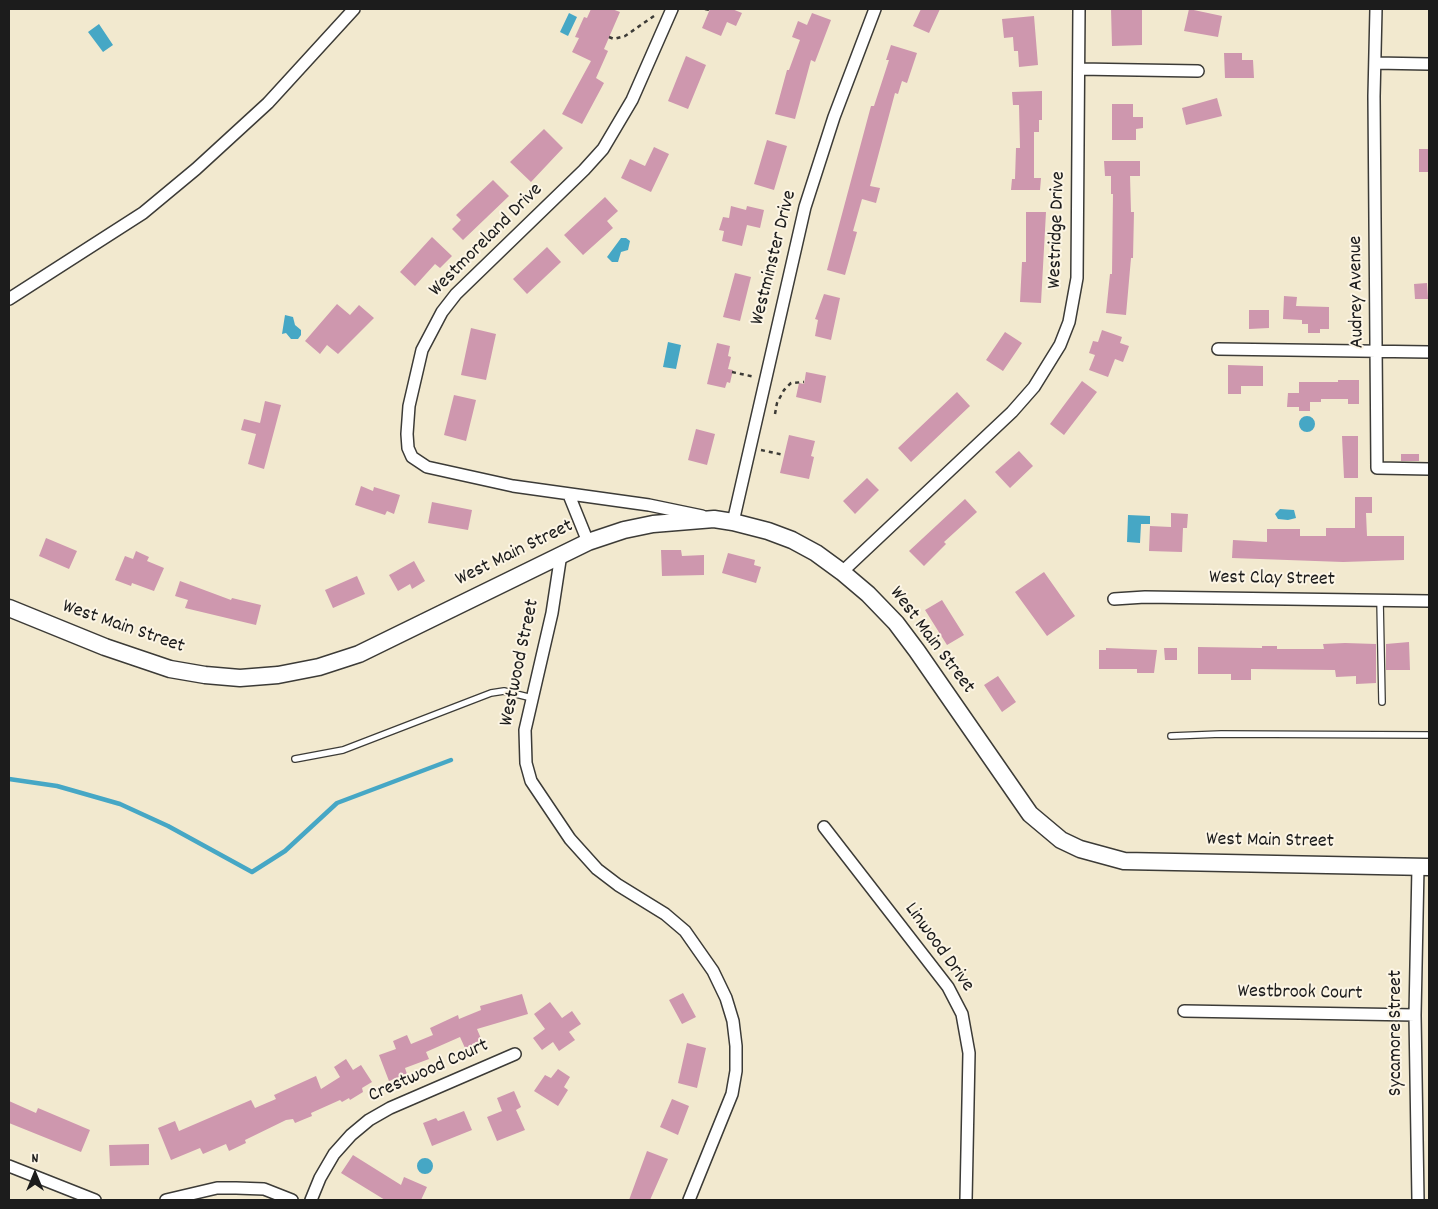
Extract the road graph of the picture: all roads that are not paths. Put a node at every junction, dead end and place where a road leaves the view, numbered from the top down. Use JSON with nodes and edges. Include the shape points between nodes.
{"nodes":[{"id":1,"x":354,"y":9,"type":"edge"},
{"id":2,"x":672,"y":9,"type":"edge"},
{"id":3,"x":875,"y":9,"type":"edge"},
{"id":4,"x":1079,"y":9,"type":"edge"},
{"id":5,"x":1376,"y":9,"type":"edge"},
{"id":6,"x":1375,"y":63,"type":"junction"},
{"id":7,"x":1429,"y":64,"type":"edge"},
{"id":8,"x":1079,"y":69,"type":"junction"},
{"id":9,"x":1198,"y":71,"type":"dead end"},
{"id":10,"x":9,"y":299,"type":"edge"},
{"id":11,"x":1218,"y":349,"type":"dead end"},
{"id":12,"x":1377,"y":351,"type":"junction"},
{"id":13,"x":1429,"y":352,"type":"edge"},
{"id":14,"x":1429,"y":469,"type":"edge"},
{"id":15,"x":569,"y":495,"type":"junction"},
{"id":16,"x":714,"y":519,"type":"junction"},
{"id":17,"x":734,"y":522,"type":"junction"},
{"id":18,"x":588,"y":542,"type":"junction"},
{"id":19,"x":561,"y":554,"type":"junction"},
{"id":20,"x":842,"y":572,"type":"junction"},
{"id":21,"x":1114,"y":599,"type":"dead end"},
{"id":22,"x":1380,"y":600,"type":"junction"},
{"id":23,"x":1429,"y":601,"type":"edge"},
{"id":24,"x":9,"y":608,"type":"edge"},
{"id":25,"x":532,"y":698,"type":"junction"},
{"id":26,"x":1382,"y":702,"type":"dead end"},
{"id":27,"x":1429,"y":735,"type":"edge"},
{"id":28,"x":1171,"y":736,"type":"dead end"},
{"id":29,"x":295,"y":759,"type":"dead end"},
{"id":30,"x":824,"y":827,"type":"dead end"},
{"id":31,"x":1424,"y":867,"type":"edge"},
{"id":32,"x":1184,"y":1011,"type":"dead end"},
{"id":33,"x":1415,"y":1015,"type":"junction"},
{"id":34,"x":515,"y":1054,"type":"dead end"},
{"id":35,"x":9,"y":1166,"type":"edge"},
{"id":36,"x":95,"y":1200,"type":"edge"},
{"id":37,"x":166,"y":1200,"type":"edge"},
{"id":38,"x":292,"y":1200,"type":"edge"},
{"id":39,"x":311,"y":1200,"type":"edge"},
{"id":40,"x":689,"y":1200,"type":"edge"},
{"id":41,"x":966,"y":1200,"type":"edge"},
{"id":42,"x":1418,"y":1200,"type":"edge"}],
"edges":[{"from":1,"to":10,"type":"street","via":[[268,103],[196,169],[142,213]]},
{"from":2,"to":15,"type":"street","name":"Westmoreland Drive","via":[[632,100],[603,148],[456,294],[431,329],[415,376],[407,434],[408,448],[419,463],[450,473]]},
{"from":3,"to":17,"type":"street","name":"Westminster Drive","via":[[834,117],[805,207]]},
{"from":4,"to":8,"type":"street","name":"Westridge Drive"},
{"from":5,"to":6,"type":"street","name":"Audrey Avenue"},
{"from":6,"to":7,"type":"street"},
{"from":6,"to":12,"type":"street","name":"Audrey Avenue"},
{"from":8,"to":9,"type":"street"},
{"from":8,"to":20,"type":"street","name":"Westridge Drive","via":[[1078,278],[1069,322],[1060,345],[1039,380],[1012,412]]},
{"from":11,"to":12,"type":"street"},
{"from":12,"to":13,"type":"street"},
{"from":12,"to":14,"type":"street","name":"Audrey Avenue","via":[[1377,468]]},
{"from":15,"to":16,"type":"street","name":"Westmoreland Drive","via":[[649,505]]},
{"from":15,"to":18,"type":"street"},
{"from":16,"to":17,"type":"main road","name":"West Main Street"},
{"from":16,"to":18,"type":"main road","name":"West Main Street","via":[[653,524]]},
{"from":17,"to":20,"type":"main road","name":"West Main Street","via":[[792,540]]},
{"from":18,"to":19,"type":"main road","name":"West Main Street"},
{"from":19,"to":24,"type":"main road","name":"West Main Street","via":[[359,654],[319,667],[278,675],[240,678],[170,669]]},
{"from":19,"to":25,"type":"street","name":"Westwood Street","via":[[552,613]]},
{"from":20,"to":31,"type":"main road","name":"West Main Street","via":[[896,623],[1030,814],[1061,840],[1080,849],[1124,861]]},
{"from":21,"to":22,"type":"street","name":"West Clay Street"},
{"from":22,"to":23,"type":"street","name":"West Clay Street"},
{"from":22,"to":26,"type":"lane"},
{"from":25,"to":29,"type":"lane","via":[[504,691],[491,692],[343,750]]},
{"from":25,"to":40,"type":"street","name":"Westwood Street","via":[[524,746],[532,781],[570,839],[597,869],[665,914],[685,932],[702,952],[726,998],[736,1046],[732,1094]]},
{"from":27,"to":28,"type":"lane"},
{"from":30,"to":41,"type":"street","name":"Linwood Drive","via":[[948,987],[962,1014],[969,1053]]},
{"from":31,"to":33,"type":"street","name":"Sycamore Street"},
{"from":32,"to":33,"type":"street","name":"Westbrook Court"},
{"from":33,"to":42,"type":"street","name":"Sycamore Street"},
{"from":34,"to":39,"type":"street","name":"Crestwood Court","via":[[369,1120],[334,1154]]},
{"from":35,"to":36,"type":"street"},
{"from":37,"to":38,"type":"street","via":[[217,1188],[236,1188],[264,1189]]}]}
